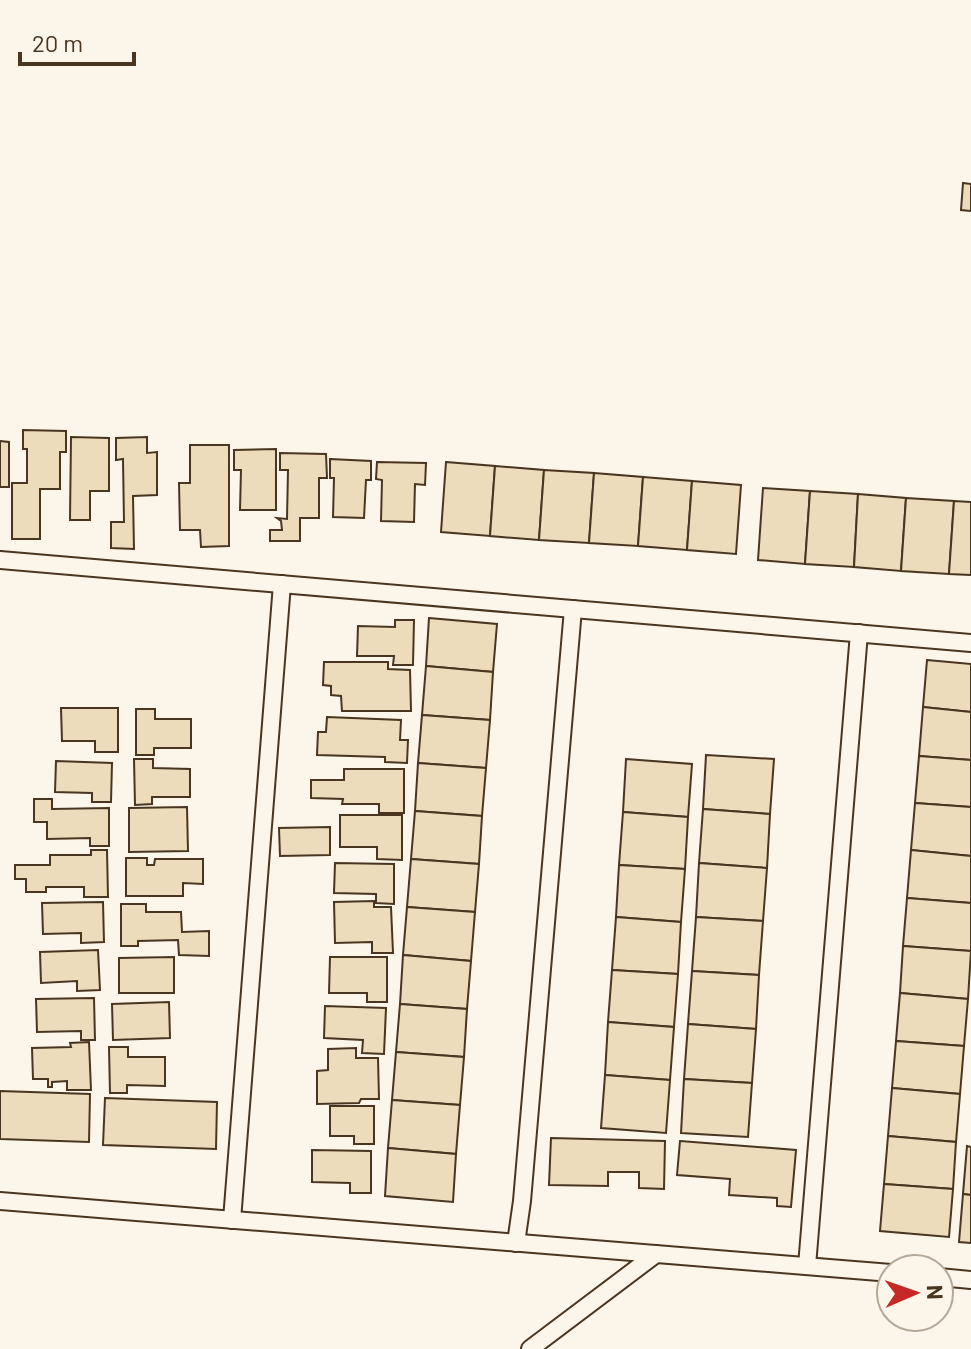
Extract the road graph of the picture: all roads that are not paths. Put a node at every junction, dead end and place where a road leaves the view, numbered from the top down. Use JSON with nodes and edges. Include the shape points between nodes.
{"nodes":[{"id":1,"x":0,"y":560,"type":"edge"},
{"id":2,"x":282,"y":584,"type":"junction"},
{"id":3,"x":573,"y":609,"type":"junction"},
{"id":4,"x":859,"y":633,"type":"junction"},
{"id":5,"x":971,"y":643,"type":"edge"},
{"id":6,"x":0,"y":1201,"type":"edge"},
{"id":7,"x":232,"y":1220,"type":"junction"},
{"id":8,"x":516,"y":1243,"type":"junction"},
{"id":9,"x":656,"y":1254,"type":"junction"},
{"id":10,"x":807,"y":1266,"type":"junction"},
{"id":11,"x":875,"y":1272,"type":"edge"},
{"id":12,"x":530,"y":1349,"type":"edge"}],
"edges":[{"from":1,"to":2,"type":"lane"},
{"from":2,"to":3,"type":"lane"},
{"from":2,"to":7,"type":"lane"},
{"from":3,"to":4,"type":"lane"},
{"from":3,"to":8,"type":"lane"},
{"from":4,"to":5,"type":"lane"},
{"from":4,"to":10,"type":"lane"},
{"from":6,"to":7,"type":"lane"},
{"from":7,"to":8,"type":"lane"},
{"from":8,"to":9,"type":"lane"},
{"from":9,"to":10,"type":"lane"},
{"from":9,"to":12,"type":"lane"},
{"from":10,"to":11,"type":"lane"}]}
